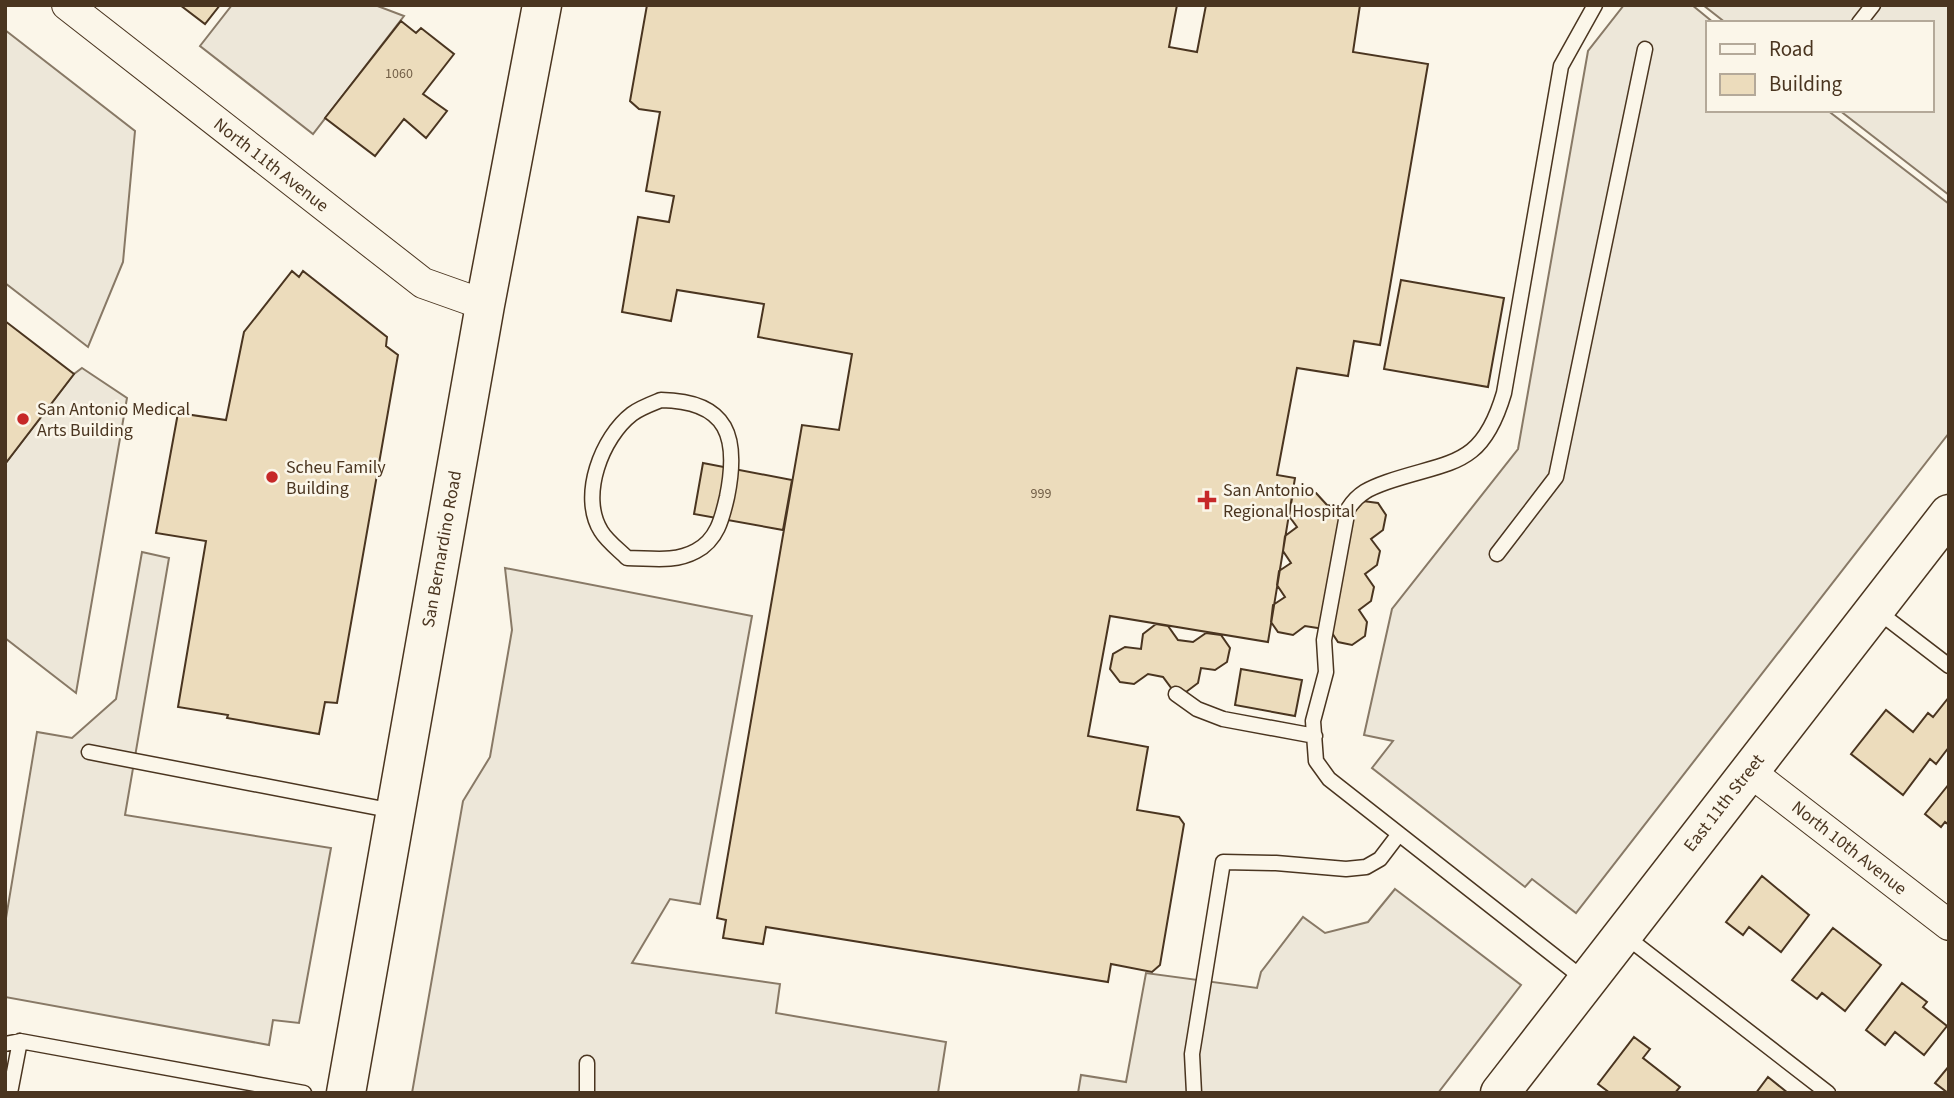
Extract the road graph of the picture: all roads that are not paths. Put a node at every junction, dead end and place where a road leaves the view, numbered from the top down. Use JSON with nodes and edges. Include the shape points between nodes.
{"nodes":[{"id":1,"x":67,"y":5,"type":"edge"},
{"id":2,"x":542,"y":5,"type":"edge"},
{"id":3,"x":1595,"y":5,"type":"edge"},
{"id":4,"x":1873,"y":5,"type":"edge"},
{"id":5,"x":1861,"y":21,"type":"edge"},
{"id":6,"x":1645,"y":49,"type":"dead end"},
{"id":7,"x":485,"y":305,"type":"junction"},
{"id":8,"x":1949,"y":514,"type":"edge"},
{"id":9,"x":1497,"y":554,"type":"dead end"},
{"id":10,"x":627,"y":558,"type":"joint"},
{"id":11,"x":1875,"y":609,"type":"junction"},
{"id":12,"x":1949,"y":666,"type":"edge"},
{"id":13,"x":1177,"y":694,"type":"dead end"},
{"id":14,"x":1315,"y":736,"type":"junction"},
{"id":15,"x":89,"y":752,"type":"dead end"},
{"id":16,"x":1749,"y":771,"type":"junction"},
{"id":17,"x":396,"y":811,"type":"junction"},
{"id":18,"x":1399,"y":834,"type":"junction"},
{"id":19,"x":1949,"y":925,"type":"edge"},
{"id":20,"x":1623,"y":934,"type":"junction"},
{"id":21,"x":1586,"y":981,"type":"junction"},
{"id":22,"x":13,"y":1042,"type":"edge"},
{"id":23,"x":587,"y":1063,"type":"dead end"},
{"id":24,"x":10,"y":1093,"type":"edge"},
{"id":25,"x":304,"y":1093,"type":"edge"},
{"id":26,"x":346,"y":1093,"type":"edge"},
{"id":27,"x":587,"y":1093,"type":"edge"},
{"id":28,"x":1194,"y":1093,"type":"edge"},
{"id":29,"x":1500,"y":1093,"type":"edge"},
{"id":30,"x":1828,"y":1093,"type":"edge"}],
"edges":[{"from":1,"to":7,"type":"street","name":"North 11th Avenue","via":[[423,284]]},
{"from":2,"to":7,"type":"street","name":"San Bernardino Road"},
{"from":3,"to":14,"type":"lane","via":[[1562,66],[1496,421],[1468,454],[1440,468],[1367,489],[1348,509],[1325,630],[1326,672],[1313,721]]},
{"from":4,"to":5,"type":"lane"},
{"from":6,"to":9,"type":"lane","via":[[1556,477]]},
{"from":7,"to":17,"type":"street","name":"San Bernardino Road"},
{"from":8,"to":11,"type":"street","name":"East 11th Street"},
{"from":10,"to":10,"type":"lane","via":[[662,560],[695,552],[713,536],[722,519],[732,469],[730,436],[722,423],[685,400],[661,400],[632,414],[608,440],[594,478],[593,511],[601,531]]},
{"from":11,"to":12,"type":"lane"},
{"from":11,"to":16,"type":"street","name":"East 11th Street"},
{"from":13,"to":14,"type":"lane","via":[[1197,709],[1223,719]]},
{"from":14,"to":18,"type":"lane","via":[[1316,761],[1329,779]]},
{"from":15,"to":17,"type":"lane"},
{"from":16,"to":19,"type":"street","name":"North 10th Avenue"},
{"from":16,"to":20,"type":"street","name":"East 11th Street"},
{"from":17,"to":26,"type":"street","name":"San Bernardino Road"},
{"from":18,"to":21,"type":"lane"},
{"from":18,"to":28,"type":"lane","via":[[1380,859],[1366,867],[1223,862],[1192,1054]]},
{"from":20,"to":21,"type":"street","name":"East 11th Street"},
{"from":20,"to":30,"type":"lane"},
{"from":21,"to":29,"type":"street","name":"East 11th Street"},
{"from":22,"to":24,"type":"lane"},
{"from":22,"to":25,"type":"lane"},
{"from":23,"to":27,"type":"lane"}]}
